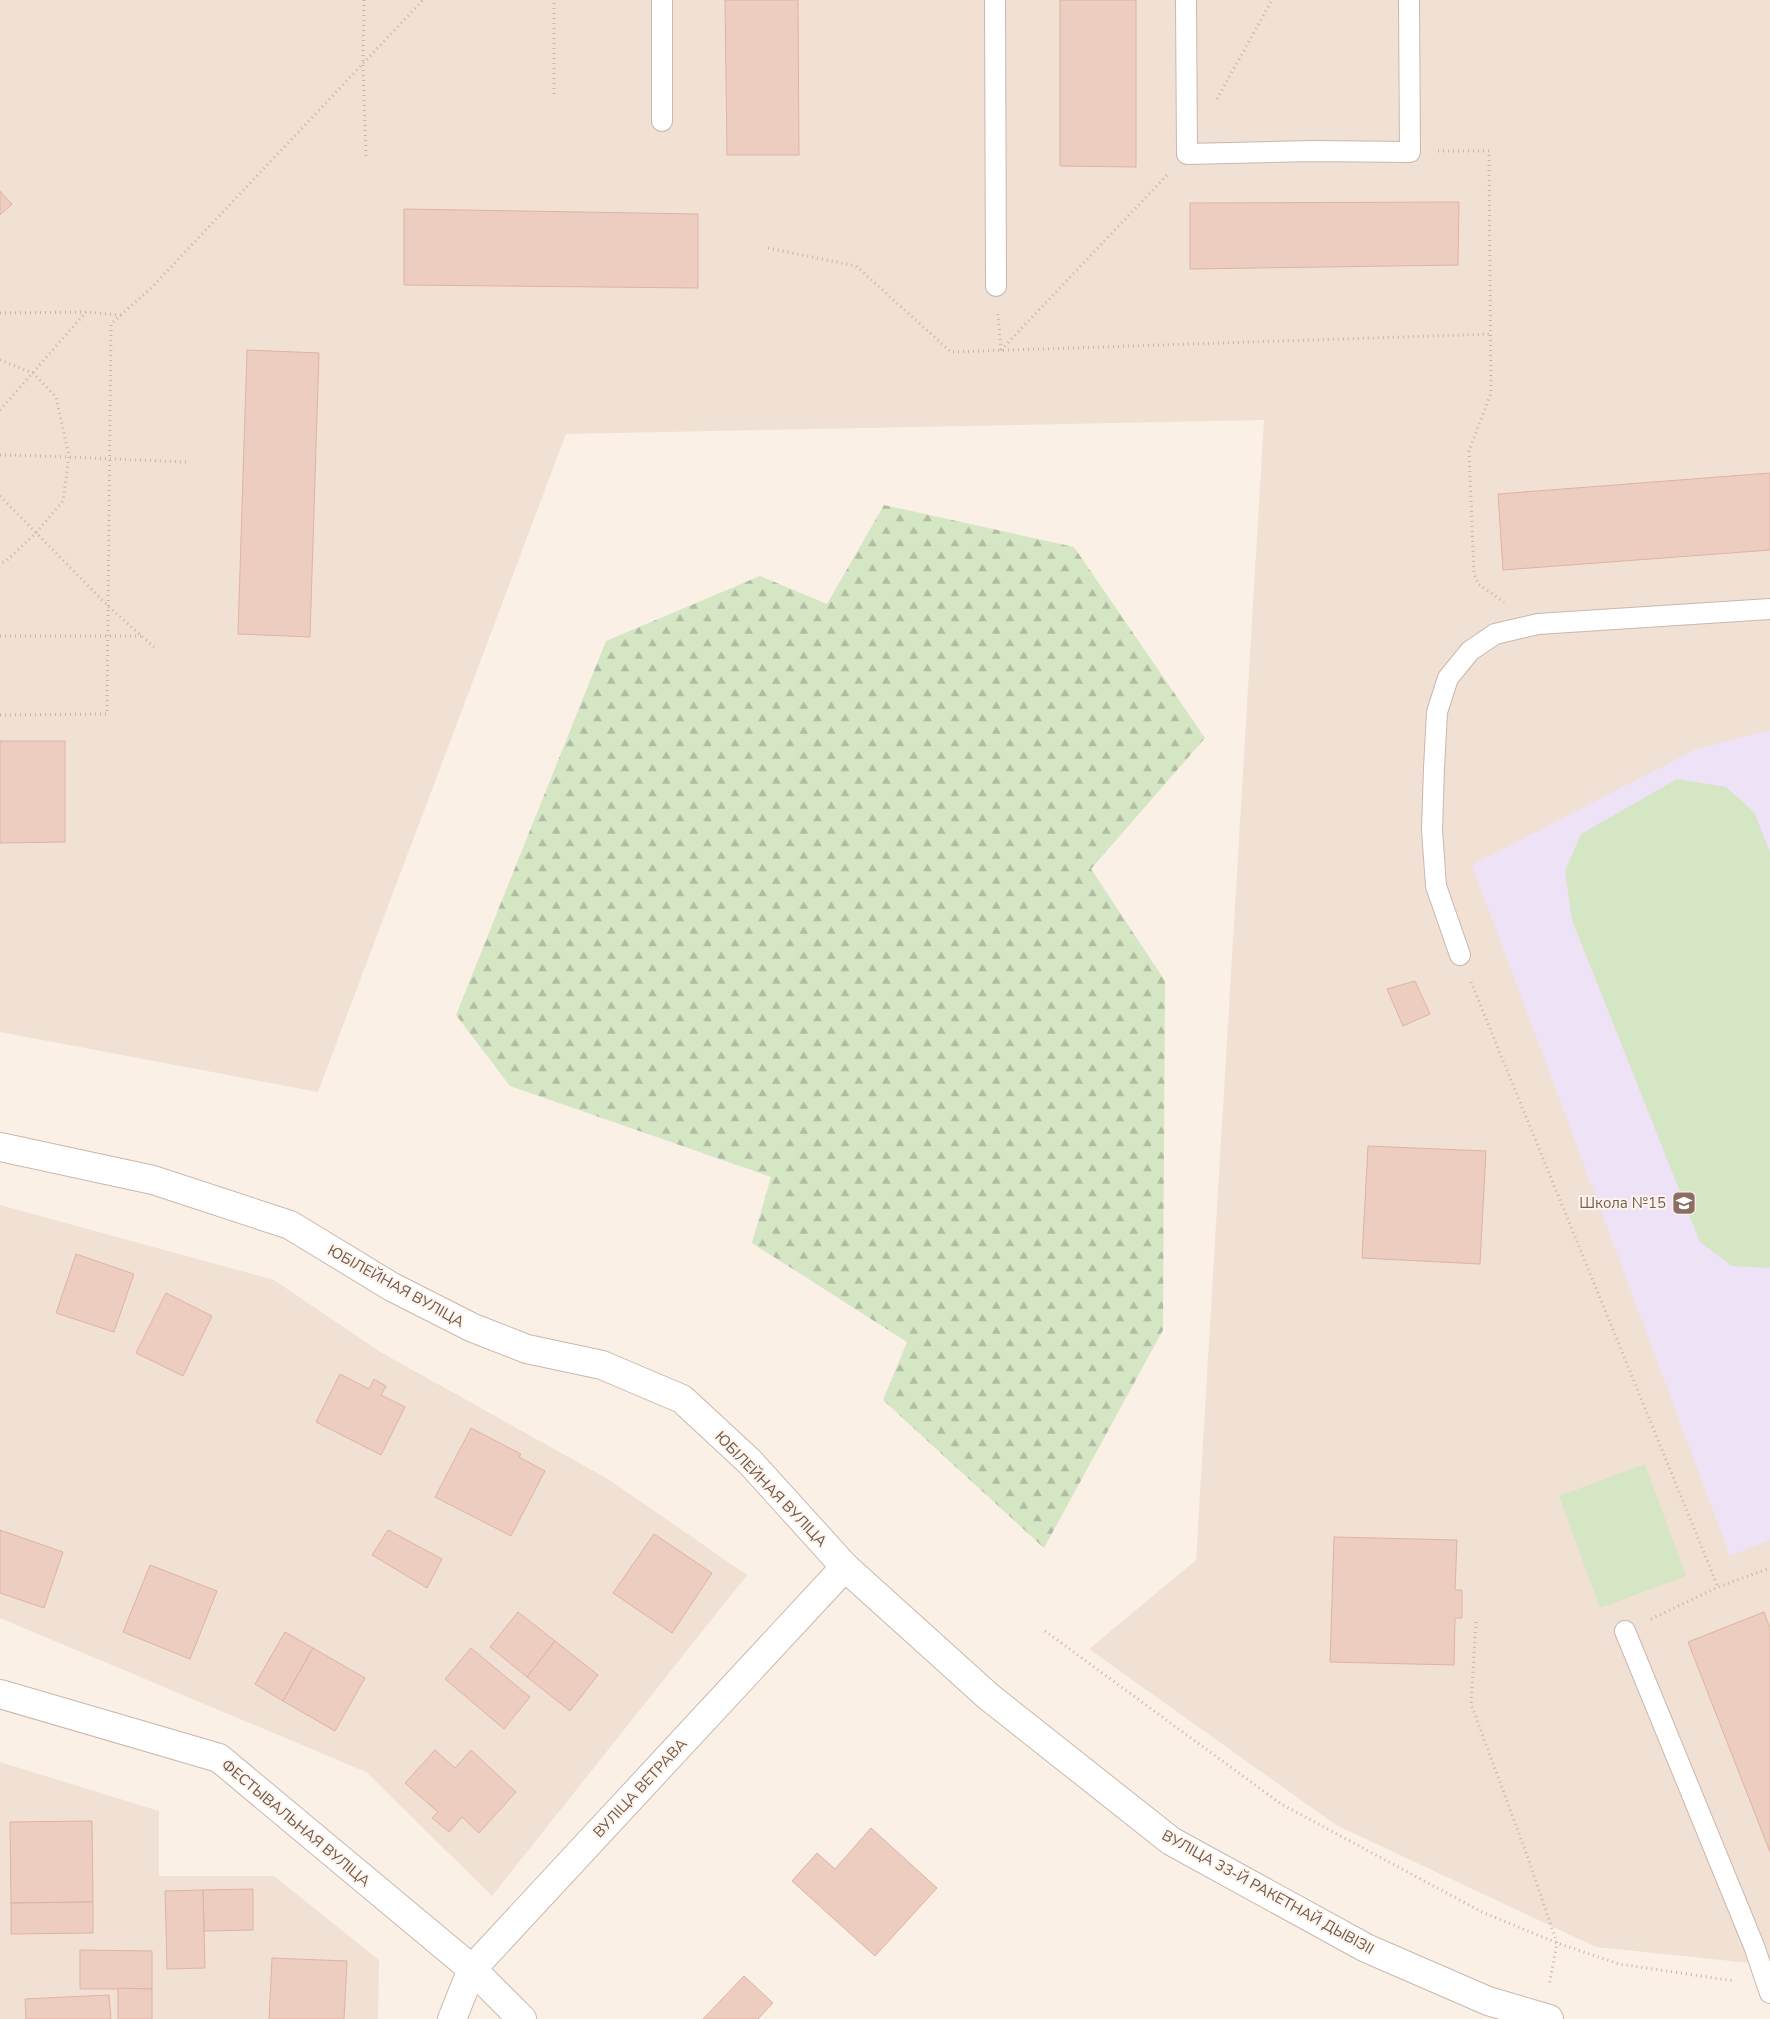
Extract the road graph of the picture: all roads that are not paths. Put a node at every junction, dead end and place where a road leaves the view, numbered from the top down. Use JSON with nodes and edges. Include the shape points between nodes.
{"nodes":[{"id":1,"x":662,"y":0,"type":"edge"},
{"id":2,"x":995,"y":0,"type":"edge"},
{"id":3,"x":1186,"y":0,"type":"edge"},
{"id":4,"x":1409,"y":0,"type":"edge"},
{"id":5,"x":662,"y":121,"type":"dead end"},
{"id":6,"x":996,"y":286,"type":"road end"},
{"id":7,"x":1770,"y":609,"type":"edge"},
{"id":8,"x":1460,"y":956,"type":"road end"},
{"id":9,"x":0,"y":1147,"type":"edge"},
{"id":10,"x":845,"y":1567,"type":"junction"},
{"id":11,"x":1626,"y":1631,"type":"road end"},
{"id":12,"x":0,"y":1694,"type":"edge"},
{"id":13,"x":990,"y":1697,"type":"joint"},
{"id":14,"x":472,"y":1969,"type":"junction"},
{"id":15,"x":1769,"y":1990,"type":"edge"},
{"id":16,"x":1547,"y":2018,"type":"edge"},
{"id":17,"x":452,"y":2019,"type":"edge"},
{"id":18,"x":522,"y":2019,"type":"edge"}],
"edges":[{"from":1,"to":5,"type":"lane"},
{"from":2,"to":6,"type":"lane"},
{"from":3,"to":4,"type":"lane","via":[[1187,154],[1410,152]]},
{"from":7,"to":8,"type":"lane","via":[[1538,624],[1495,634],[1470,651],[1448,678],[1437,712],[1432,830],[1436,886]]},
{"from":9,"to":10,"type":"street","name":"ЮБІЛЕЙНАЯ ВУЛІЦА","via":[[153,1180],[290,1225],[392,1287],[473,1328],[527,1349],[602,1365],[682,1399],[750,1462]]},
{"from":10,"to":13,"type":"street","name":"ЮБІЛЕЙНАЯ ВУЛІЦА"},
{"from":10,"to":14,"type":"street","name":"ВУЛІЦА ВЕТРАВА"},
{"from":11,"to":15,"type":"lane"},
{"from":12,"to":14,"type":"street","name":"ФЕСТЫВАЛЬНАЯ ВУЛІЦА","via":[[219,1758]]},
{"from":13,"to":16,"type":"street","name":"ВУЛІЦА 33-Й РАКЕТНАЙ ДЫВІЗІІ","via":[[1171,1841],[1366,1948],[1488,2001]]},
{"from":14,"to":17,"type":"street","name":"ВУЛІЦА ВЕТРАВА"},
{"from":14,"to":18,"type":"street","name":"ФЕСТЫВАЛЬНАЯ ВУЛІЦА"}]}
